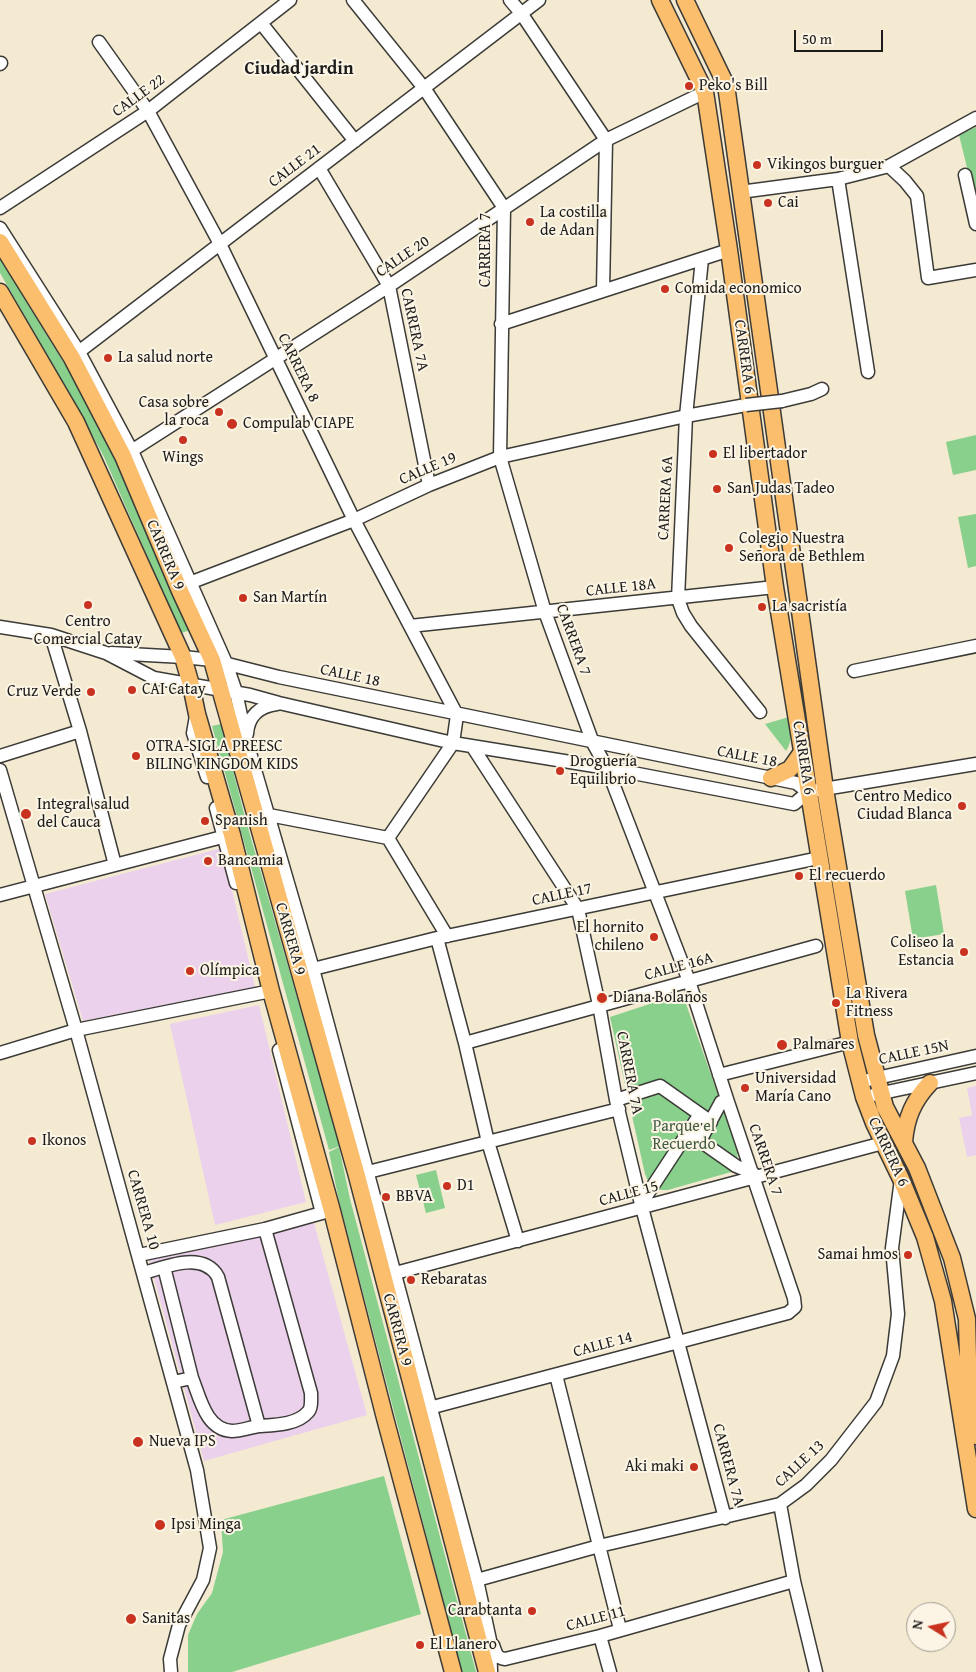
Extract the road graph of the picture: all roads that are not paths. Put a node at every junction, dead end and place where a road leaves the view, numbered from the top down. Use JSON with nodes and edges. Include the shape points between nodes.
{"nodes":[{"id":1,"x":290,"y":0,"type":"edge"},
{"id":2,"x":353,"y":0,"type":"edge"},
{"id":3,"x":510,"y":0,"type":"edge"},
{"id":4,"x":539,"y":0,"type":"edge"},
{"id":5,"x":660,"y":0,"type":"edge"},
{"id":6,"x":685,"y":0,"type":"edge"},
{"id":7,"x":522,"y":13,"type":"junction"},
{"id":8,"x":261,"y":23,"type":"junction"},
{"id":9,"x":99,"y":42,"type":"dead end"},
{"id":10,"x":424,"y":88,"type":"junction"},
{"id":11,"x":705,"y":92,"type":"junction"},
{"id":12,"x":148,"y":111,"type":"junction"},
{"id":13,"x":976,"y":118,"type":"edge"},
{"id":14,"x":606,"y":140,"type":"junction"},
{"id":15,"x":355,"y":141,"type":"junction"},
{"id":16,"x":889,"y":166,"type":"junction"},
{"id":17,"x":319,"y":168,"type":"junction"},
{"id":18,"x":965,"y":176,"type":"dead end"},
{"id":19,"x":838,"y":179,"type":"junction"},
{"id":20,"x":740,"y":192,"type":"junction"},
{"id":21,"x":0,"y":208,"type":"edge"},
{"id":22,"x":504,"y":208,"type":"junction"},
{"id":23,"x":976,"y":224,"type":"edge"},
{"id":24,"x":0,"y":228,"type":"edge"},
{"id":25,"x":0,"y":242,"type":"edge"},
{"id":26,"x":220,"y":244,"type":"junction"},
{"id":27,"x":729,"y":250,"type":"junction"},
{"id":28,"x":702,"y":259,"type":"junction"},
{"id":29,"x":976,"y":270,"type":"edge"},
{"id":30,"x":389,"y":286,"type":"junction"},
{"id":31,"x":603,"y":290,"type":"junction"},
{"id":32,"x":0,"y":292,"type":"edge"},
{"id":33,"x":501,"y":324,"type":"junction"},
{"id":34,"x":75,"y":355,"type":"junction"},
{"id":35,"x":276,"y":360,"type":"junction"},
{"id":36,"x":868,"y":372,"type":"dead end"},
{"id":37,"x":822,"y":389,"type":"dead end"},
{"id":38,"x":686,"y":416,"type":"junction"},
{"id":39,"x":128,"y":453,"type":"junction"},
{"id":40,"x":500,"y":457,"type":"junction"},
{"id":41,"x":429,"y":485,"type":"junction"},
{"id":42,"x":354,"y":520,"type":"junction"},
{"id":43,"x":192,"y":582,"type":"junction"},
{"id":44,"x":775,"y":587,"type":"junction"},
{"id":45,"x":678,"y":599,"type":"junction"},
{"id":46,"x":545,"y":612,"type":"junction"},
{"id":47,"x":410,"y":626,"type":"junction"},
{"id":48,"x":0,"y":627,"type":"edge"},
{"id":49,"x":51,"y":635,"type":"junction"},
{"id":50,"x":976,"y":646,"type":"edge"},
{"id":51,"x":106,"y":653,"type":"junction"},
{"id":52,"x":183,"y":657,"type":"junction"},
{"id":53,"x":219,"y":662,"type":"junction"},
{"id":54,"x":854,"y":671,"type":"dead end"},
{"id":55,"x":191,"y":686,"type":"junction"},
{"id":56,"x":228,"y":691,"type":"junction"},
{"id":57,"x":278,"y":703,"type":"junction"},
{"id":58,"x":760,"y":712,"type":"dead end"},
{"id":59,"x":457,"y":715,"type":"junction"},
{"id":60,"x":80,"y":731,"type":"junction"},
{"id":61,"x":246,"y":739,"type":"junction"},
{"id":62,"x":453,"y":743,"type":"junction"},
{"id":63,"x":593,"y":743,"type":"junction"},
{"id":64,"x":472,"y":746,"type":"junction"},
{"id":65,"x":802,"y":752,"type":"junction"},
{"id":66,"x":0,"y":756,"type":"edge"},
{"id":67,"x":976,"y":764,"type":"edge"},
{"id":68,"x":607,"y":768,"type":"junction"},
{"id":69,"x":0,"y":770,"type":"edge"},
{"id":70,"x":771,"y":778,"type":"junction"},
{"id":71,"x":825,"y":789,"type":"junction"},
{"id":72,"x":808,"y":792,"type":"junction"},
{"id":73,"x":269,"y":815,"type":"junction"},
{"id":74,"x":228,"y":836,"type":"junction"},
{"id":75,"x":388,"y":838,"type":"junction"},
{"id":76,"x":819,"y":858,"type":"junction"},
{"id":77,"x":115,"y":865,"type":"junction"},
{"id":78,"x":34,"y":886,"type":"junction"},
{"id":79,"x":655,"y":892,"type":"junction"},
{"id":80,"x":0,"y":895,"type":"edge"},
{"id":81,"x":578,"y":908,"type":"junction"},
{"id":82,"x":442,"y":937,"type":"junction"},
{"id":83,"x":816,"y":946,"type":"dead end"},
{"id":84,"x":314,"y":968,"type":"junction"},
{"id":85,"x":690,"y":981,"type":"junction"},
{"id":86,"x":268,"y":992,"type":"junction"},
{"id":87,"x":599,"y":1005,"type":"junction"},
{"id":88,"x":76,"y":1030,"type":"junction"},
{"id":89,"x":850,"y":1042,"type":"junction"},
{"id":90,"x":465,"y":1043,"type":"junction"},
{"id":91,"x":0,"y":1053,"type":"edge"},
{"id":92,"x":976,"y":1056,"type":"edge"},
{"id":93,"x":976,"y":1073,"type":"edge"},
{"id":94,"x":719,"y":1075,"type":"junction"},
{"id":95,"x":930,"y":1083,"type":"junction"},
{"id":96,"x":878,"y":1086,"type":"junction"},
{"id":97,"x":861,"y":1089,"type":"junction"},
{"id":98,"x":727,"y":1099,"type":"junction"},
{"id":99,"x":617,"y":1104,"type":"junction"},
{"id":100,"x":700,"y":1114,"type":"junction"},
{"id":101,"x":711,"y":1122,"type":"junction"},
{"id":102,"x":689,"y":1133,"type":"junction"},
{"id":103,"x":700,"y":1141,"type":"junction"},
{"id":104,"x":488,"y":1142,"type":"junction"},
{"id":105,"x":904,"y":1142,"type":"junction"},
{"id":106,"x":883,"y":1144,"type":"junction"},
{"id":107,"x":368,"y":1172,"type":"junction"},
{"id":108,"x":753,"y":1175,"type":"junction"},
{"id":109,"x":901,"y":1179,"type":"junction"},
{"id":110,"x":642,"y":1206,"type":"junction"},
{"id":111,"x":327,"y":1212,"type":"junction"},
{"id":112,"x":265,"y":1229,"type":"junction"},
{"id":113,"x":518,"y":1241,"type":"junction"},
{"id":114,"x":139,"y":1256,"type":"junction"},
{"id":115,"x":164,"y":1267,"type":"junction"},
{"id":116,"x":144,"y":1273,"type":"junction"},
{"id":117,"x":389,"y":1275,"type":"junction"},
{"id":118,"x":795,"y":1307,"type":"joint"},
{"id":119,"x":967,"y":1319,"type":"junction"},
{"id":120,"x":976,"y":1338,"type":"edge"},
{"id":121,"x":678,"y":1342,"type":"junction"},
{"id":122,"x":401,"y":1347,"type":"junction"},
{"id":123,"x":420,"y":1370,"type":"junction"},
{"id":124,"x":556,"y":1375,"type":"junction"},
{"id":125,"x":192,"y":1378,"type":"junction"},
{"id":126,"x":173,"y":1382,"type":"junction"},
{"id":127,"x":425,"y":1409,"type":"junction"},
{"id":128,"x":259,"y":1426,"type":"junction"},
{"id":129,"x":976,"y":1436,"type":"edge"},
{"id":130,"x":780,"y":1504,"type":"junction"},
{"id":131,"x":976,"y":1509,"type":"edge"},
{"id":132,"x":725,"y":1518,"type":"junction"},
{"id":133,"x":600,"y":1546,"type":"junction"},
{"id":134,"x":477,"y":1580,"type":"junction"},
{"id":135,"x":794,"y":1581,"type":"junction"},
{"id":136,"x":486,"y":1619,"type":"junction"},
{"id":137,"x":620,"y":1629,"type":"junction"},
{"id":138,"x":600,"y":1636,"type":"junction"},
{"id":139,"x":170,"y":1666,"type":"edge"},
{"id":140,"x":453,"y":1672,"type":"edge"},
{"id":141,"x":489,"y":1672,"type":"edge"},
{"id":142,"x":610,"y":1672,"type":"edge"},
{"id":143,"x":816,"y":1672,"type":"edge"}],
"edges":[{"from":1,"to":8,"type":"street","name":"CALLE 22"},
{"from":2,"to":10,"type":"street","name":"CARRERA 7"},
{"from":3,"to":7,"type":"street"},
{"from":4,"to":7,"type":"street","name":"CALLE 21"},
{"from":5,"to":11,"type":"main road","name":"CARRERA 6"},
{"from":6,"to":20,"type":"main road","name":"CARRERA 6","via":[[726,85]]},
{"from":7,"to":10,"type":"street","name":"CALLE 21"},
{"from":7,"to":14,"type":"street"},
{"from":8,"to":12,"type":"street","name":"CALLE 22"},
{"from":8,"to":15,"type":"street"},
{"from":9,"to":12,"type":"street","name":"CARRERA 8"},
{"from":10,"to":15,"type":"street","name":"CALLE 21"},
{"from":10,"to":22,"type":"street","name":"CARRERA 7"},
{"from":11,"to":14,"type":"street","name":"CALLE 20"},
{"from":11,"to":27,"type":"main road","name":"CARRERA 6"},
{"from":12,"to":21,"type":"street","name":"CALLE 22"},
{"from":12,"to":26,"type":"street","name":"CARRERA 8"},
{"from":13,"to":16,"type":"street"},
{"from":14,"to":22,"type":"street","name":"CALLE 20"},
{"from":14,"to":31,"type":"street"},
{"from":15,"to":17,"type":"street","name":"CALLE 21"},
{"from":16,"to":19,"type":"street"},
{"from":16,"to":29,"type":"street","via":[[917,196],[928,278]]},
{"from":17,"to":26,"type":"street","name":"CALLE 21"},
{"from":17,"to":30,"type":"street","name":"CARRERA 7A"},
{"from":18,"to":23,"type":"street"},
{"from":19,"to":20,"type":"street"},
{"from":19,"to":36,"type":"street"},
{"from":20,"to":71,"type":"main road","name":"CARRERA 6"},
{"from":22,"to":30,"type":"street","name":"CALLE 20"},
{"from":22,"to":33,"type":"street","name":"CARRERA 7"},
{"from":24,"to":34,"type":"street"},
{"from":25,"to":34,"type":"main road","name":"CARRERA 9"},
{"from":26,"to":34,"type":"street","name":"CALLE 21"},
{"from":26,"to":35,"type":"street","name":"CARRERA 8"},
{"from":27,"to":28,"type":"street"},
{"from":27,"to":44,"type":"main road","name":"CARRERA 6"},
{"from":28,"to":31,"type":"street"},
{"from":28,"to":38,"type":"street","name":"CARRERA 6A"},
{"from":30,"to":35,"type":"street","name":"CALLE 20"},
{"from":30,"to":41,"type":"street","name":"CARRERA 7A"},
{"from":31,"to":33,"type":"street"},
{"from":32,"to":52,"type":"main road","name":"CARRERA 9","via":[[76,422]]},
{"from":33,"to":40,"type":"street","name":"CARRERA 7"},
{"from":34,"to":39,"type":"main road","name":"CARRERA 9"},
{"from":35,"to":39,"type":"street","name":"CALLE 20"},
{"from":35,"to":42,"type":"street","name":"CARRERA 8"},
{"from":37,"to":38,"type":"street","name":"CALLE 19","bridge":true,"via":[[782,401]]},
{"from":38,"to":40,"type":"street","name":"CALLE 19"},
{"from":38,"to":45,"type":"street","name":"CARRERA 6A"},
{"from":39,"to":43,"type":"street"},
{"from":39,"to":53,"type":"main road","name":"CARRERA 9","via":[[180,591]]},
{"from":40,"to":41,"type":"street","name":"CALLE 19"},
{"from":40,"to":46,"type":"street","name":"CARRERA 7"},
{"from":41,"to":42,"type":"street","name":"CALLE 19"},
{"from":42,"to":43,"type":"street","name":"CALLE 19"},
{"from":42,"to":47,"type":"street","name":"CARRERA 8"},
{"from":43,"to":53,"type":"street"},
{"from":44,"to":45,"type":"street","name":"CALLE 18A"},
{"from":44,"to":65,"type":"main road","name":"CARRERA 6"},
{"from":45,"to":46,"type":"street","name":"CALLE 18A"},
{"from":45,"to":58,"type":"street","name":"CARRERA 6A","via":[[691,626]]},
{"from":46,"to":47,"type":"street","name":"CALLE 18A"},
{"from":46,"to":63,"type":"street","name":"CARRERA 7"},
{"from":47,"to":59,"type":"street","name":"CARRERA 8"},
{"from":48,"to":49,"type":"street"},
{"from":49,"to":51,"type":"street"},
{"from":49,"to":60,"type":"street"},
{"from":50,"to":54,"type":"street"},
{"from":51,"to":52,"type":"street","name":"CALLE 18"},
{"from":51,"to":55,"type":"street","via":[[154,678]]},
{"from":52,"to":53,"type":"street","name":"CALLE 18"},
{"from":52,"to":55,"type":"main road","name":"CARRERA 9"},
{"from":53,"to":56,"type":"main road","name":"CARRERA 9"},
{"from":53,"to":59,"type":"street","name":"CALLE 18"},
{"from":55,"to":56,"type":"street"},
{"from":55,"to":74,"type":"main road","name":"CARRERA 9"},
{"from":56,"to":57,"type":"street"},
{"from":56,"to":61,"type":"street"},
{"from":56,"to":117,"type":"main road","name":"CARRERA 9","via":[[357,1176]]},
{"from":57,"to":61,"type":"street","via":[[268,705],[252,717]]},
{"from":57,"to":62,"type":"street"},
{"from":59,"to":62,"type":"street"},
{"from":59,"to":63,"type":"street","name":"CALLE 18"},
{"from":60,"to":66,"type":"street"},
{"from":60,"to":77,"type":"street"},
{"from":61,"to":73,"type":"street"},
{"from":62,"to":64,"type":"street"},
{"from":62,"to":75,"type":"street"},
{"from":63,"to":68,"type":"street","name":"CARRERA 7"},
{"from":63,"to":70,"type":"street","name":"CALLE 18"},
{"from":64,"to":68,"type":"street"},
{"from":64,"to":81,"type":"street","name":"CARRERA 7A"},
{"from":65,"to":70,"type":"main road","via":[[790,769]]},
{"from":65,"to":72,"type":"main road","name":"CARRERA 6"},
{"from":67,"to":71,"type":"street"},
{"from":68,"to":72,"type":"street","via":[[794,804]]},
{"from":68,"to":79,"type":"street","name":"CARRERA 7"},
{"from":69,"to":78,"type":"street","name":"CARRERA 10"},
{"from":70,"to":72,"type":"street","name":"CALLE 18","via":[[796,783]]},
{"from":71,"to":72,"type":"street"},
{"from":71,"to":96,"type":"main road","name":"CARRERA 6","via":[[866,1035]]},
{"from":72,"to":76,"type":"main road","name":"CARRERA 6"},
{"from":73,"to":75,"type":"street"},
{"from":73,"to":84,"type":"street"},
{"from":74,"to":77,"type":"street"},
{"from":74,"to":86,"type":"main road","name":"CARRERA 9"},
{"from":75,"to":82,"type":"street"},
{"from":76,"to":79,"type":"street","name":"CALLE 17"},
{"from":76,"to":89,"type":"main road","name":"CARRERA 6"},
{"from":77,"to":78,"type":"street"},
{"from":78,"to":80,"type":"street"},
{"from":78,"to":88,"type":"street","name":"CARRERA 10"},
{"from":79,"to":81,"type":"street","name":"CALLE 17"},
{"from":79,"to":85,"type":"street","name":"CARRERA 7"},
{"from":81,"to":82,"type":"street","name":"CALLE 17"},
{"from":81,"to":87,"type":"street","name":"CARRERA 7A"},
{"from":82,"to":84,"type":"street","name":"CALLE 17"},
{"from":82,"to":90,"type":"street"},
{"from":83,"to":85,"type":"street","name":"CALLE 16A"},
{"from":84,"to":107,"type":"street"},
{"from":85,"to":87,"type":"street","name":"CALLE 16A"},
{"from":85,"to":94,"type":"street","name":"CARRERA 7"},
{"from":86,"to":88,"type":"street"},
{"from":86,"to":111,"type":"main road","name":"CARRERA 9"},
{"from":87,"to":90,"type":"street","name":"CALLE 16A"},
{"from":87,"to":99,"type":"street","name":"CARRERA 7A"},
{"from":88,"to":91,"type":"street"},
{"from":88,"to":114,"type":"street","name":"CARRERA 10"},
{"from":89,"to":94,"type":"street"},
{"from":89,"to":97,"type":"main road","name":"CARRERA 6"},
{"from":90,"to":104,"type":"street"},
{"from":92,"to":96,"type":"street","name":"CALLE 15N"},
{"from":93,"to":95,"type":"street"},
{"from":94,"to":98,"type":"street","name":"CARRERA 7"},
{"from":95,"to":96,"type":"street"},
{"from":95,"to":105,"type":"main road","via":[[909,1112]]},
{"from":96,"to":97,"type":"street"},
{"from":96,"to":105,"type":"main road","name":"CARRERA 6"},
{"from":97,"to":106,"type":"main road","name":"CARRERA 6"},
{"from":98,"to":101,"type":"street","via":[[721,1102]]},
{"from":98,"to":108,"type":"street","name":"CARRERA 7"},
{"from":99,"to":100,"type":"street","via":[[660,1086]]},
{"from":99,"to":104,"type":"street"},
{"from":99,"to":110,"type":"street","name":"CARRERA 7A"},
{"from":100,"to":101,"type":"street"},
{"from":100,"to":102,"type":"street"},
{"from":101,"to":103,"type":"street"},
{"from":102,"to":103,"type":"street"},
{"from":102,"to":110,"type":"street"},
{"from":103,"to":108,"type":"street"},
{"from":104,"to":107,"type":"street"},
{"from":104,"to":113,"type":"street"},
{"from":105,"to":119,"type":"main road","name":"CARRERA 6","via":[[952,1258]]},
{"from":106,"to":108,"type":"street","name":"CALLE 15"},
{"from":106,"to":109,"type":"main road","name":"CARRERA 6"},
{"from":107,"to":117,"type":"street"},
{"from":108,"to":110,"type":"street","name":"CALLE 15"},
{"from":108,"to":118,"type":"street","name":"CARRERA 7"},
{"from":109,"to":130,"type":"street","name":"CALLE 13","via":[[892,1248],[897,1322],[893,1356],[876,1402],[831,1460],[806,1485]]},
{"from":109,"to":131,"type":"main road","name":"CARRERA 6","via":[[925,1238],[943,1300]]},
{"from":110,"to":113,"type":"street","name":"CALLE 15"},
{"from":110,"to":121,"type":"street","name":"CARRERA 7A"},
{"from":111,"to":112,"type":"street"},
{"from":111,"to":140,"type":"main road","name":"CARRERA 9"},
{"from":112,"to":114,"type":"street"},
{"from":112,"to":128,"type":"street","via":[[311,1393],[308,1412],[296,1421]]},
{"from":113,"to":117,"type":"street","name":"CALLE 15"},
{"from":114,"to":116,"type":"street","name":"CARRERA 10"},
{"from":115,"to":116,"type":"street"},
{"from":115,"to":125,"type":"street"},
{"from":115,"to":128,"type":"street","via":[[187,1263],[214,1269]]},
{"from":116,"to":126,"type":"street","name":"CARRERA 10"},
{"from":117,"to":122,"type":"main road","name":"CARRERA 9"},
{"from":117,"to":123,"type":"street"},
{"from":118,"to":121,"type":"street","name":"CALLE 14","via":[[788,1313]]},
{"from":119,"to":120,"type":"street","name":"CARRERA 6"},
{"from":119,"to":129,"type":"main road","name":"CARRERA 6","via":[[969,1394]]},
{"from":121,"to":124,"type":"street","name":"CALLE 14"},
{"from":121,"to":132,"type":"street","name":"CARRERA 7A"},
{"from":122,"to":123,"type":"main road"},
{"from":122,"to":127,"type":"main road","name":"CARRERA 9"},
{"from":123,"to":127,"type":"street"},
{"from":124,"to":127,"type":"street","name":"CALLE 14"},
{"from":124,"to":133,"type":"street"},
{"from":125,"to":126,"type":"street"},
{"from":125,"to":128,"type":"street","via":[[209,1420],[223,1430]]},
{"from":126,"to":139,"type":"street","name":"CARRERA 10","via":[[197,1470],[210,1548],[203,1580],[179,1624]]},
{"from":127,"to":134,"type":"street"},
{"from":127,"to":141,"type":"main road","name":"CARRERA 9"},
{"from":130,"to":132,"type":"street","name":"CALLE 13"},
{"from":130,"to":135,"type":"street"},
{"from":132,"to":133,"type":"street","name":"CALLE 13"},
{"from":133,"to":134,"type":"street","name":"CALLE 13"},
{"from":133,"to":137,"type":"street"},
{"from":134,"to":136,"type":"street"},
{"from":135,"to":137,"type":"street","name":"CALLE 11"},
{"from":135,"to":143,"type":"street"},
{"from":136,"to":138,"type":"street","name":"CALLE 11","via":[[496,1656],[500,1659]]},
{"from":136,"to":141,"type":"street","via":[[490,1640]]},
{"from":137,"to":138,"type":"street","name":"CALLE 11"},
{"from":138,"to":142,"type":"street"}]}
